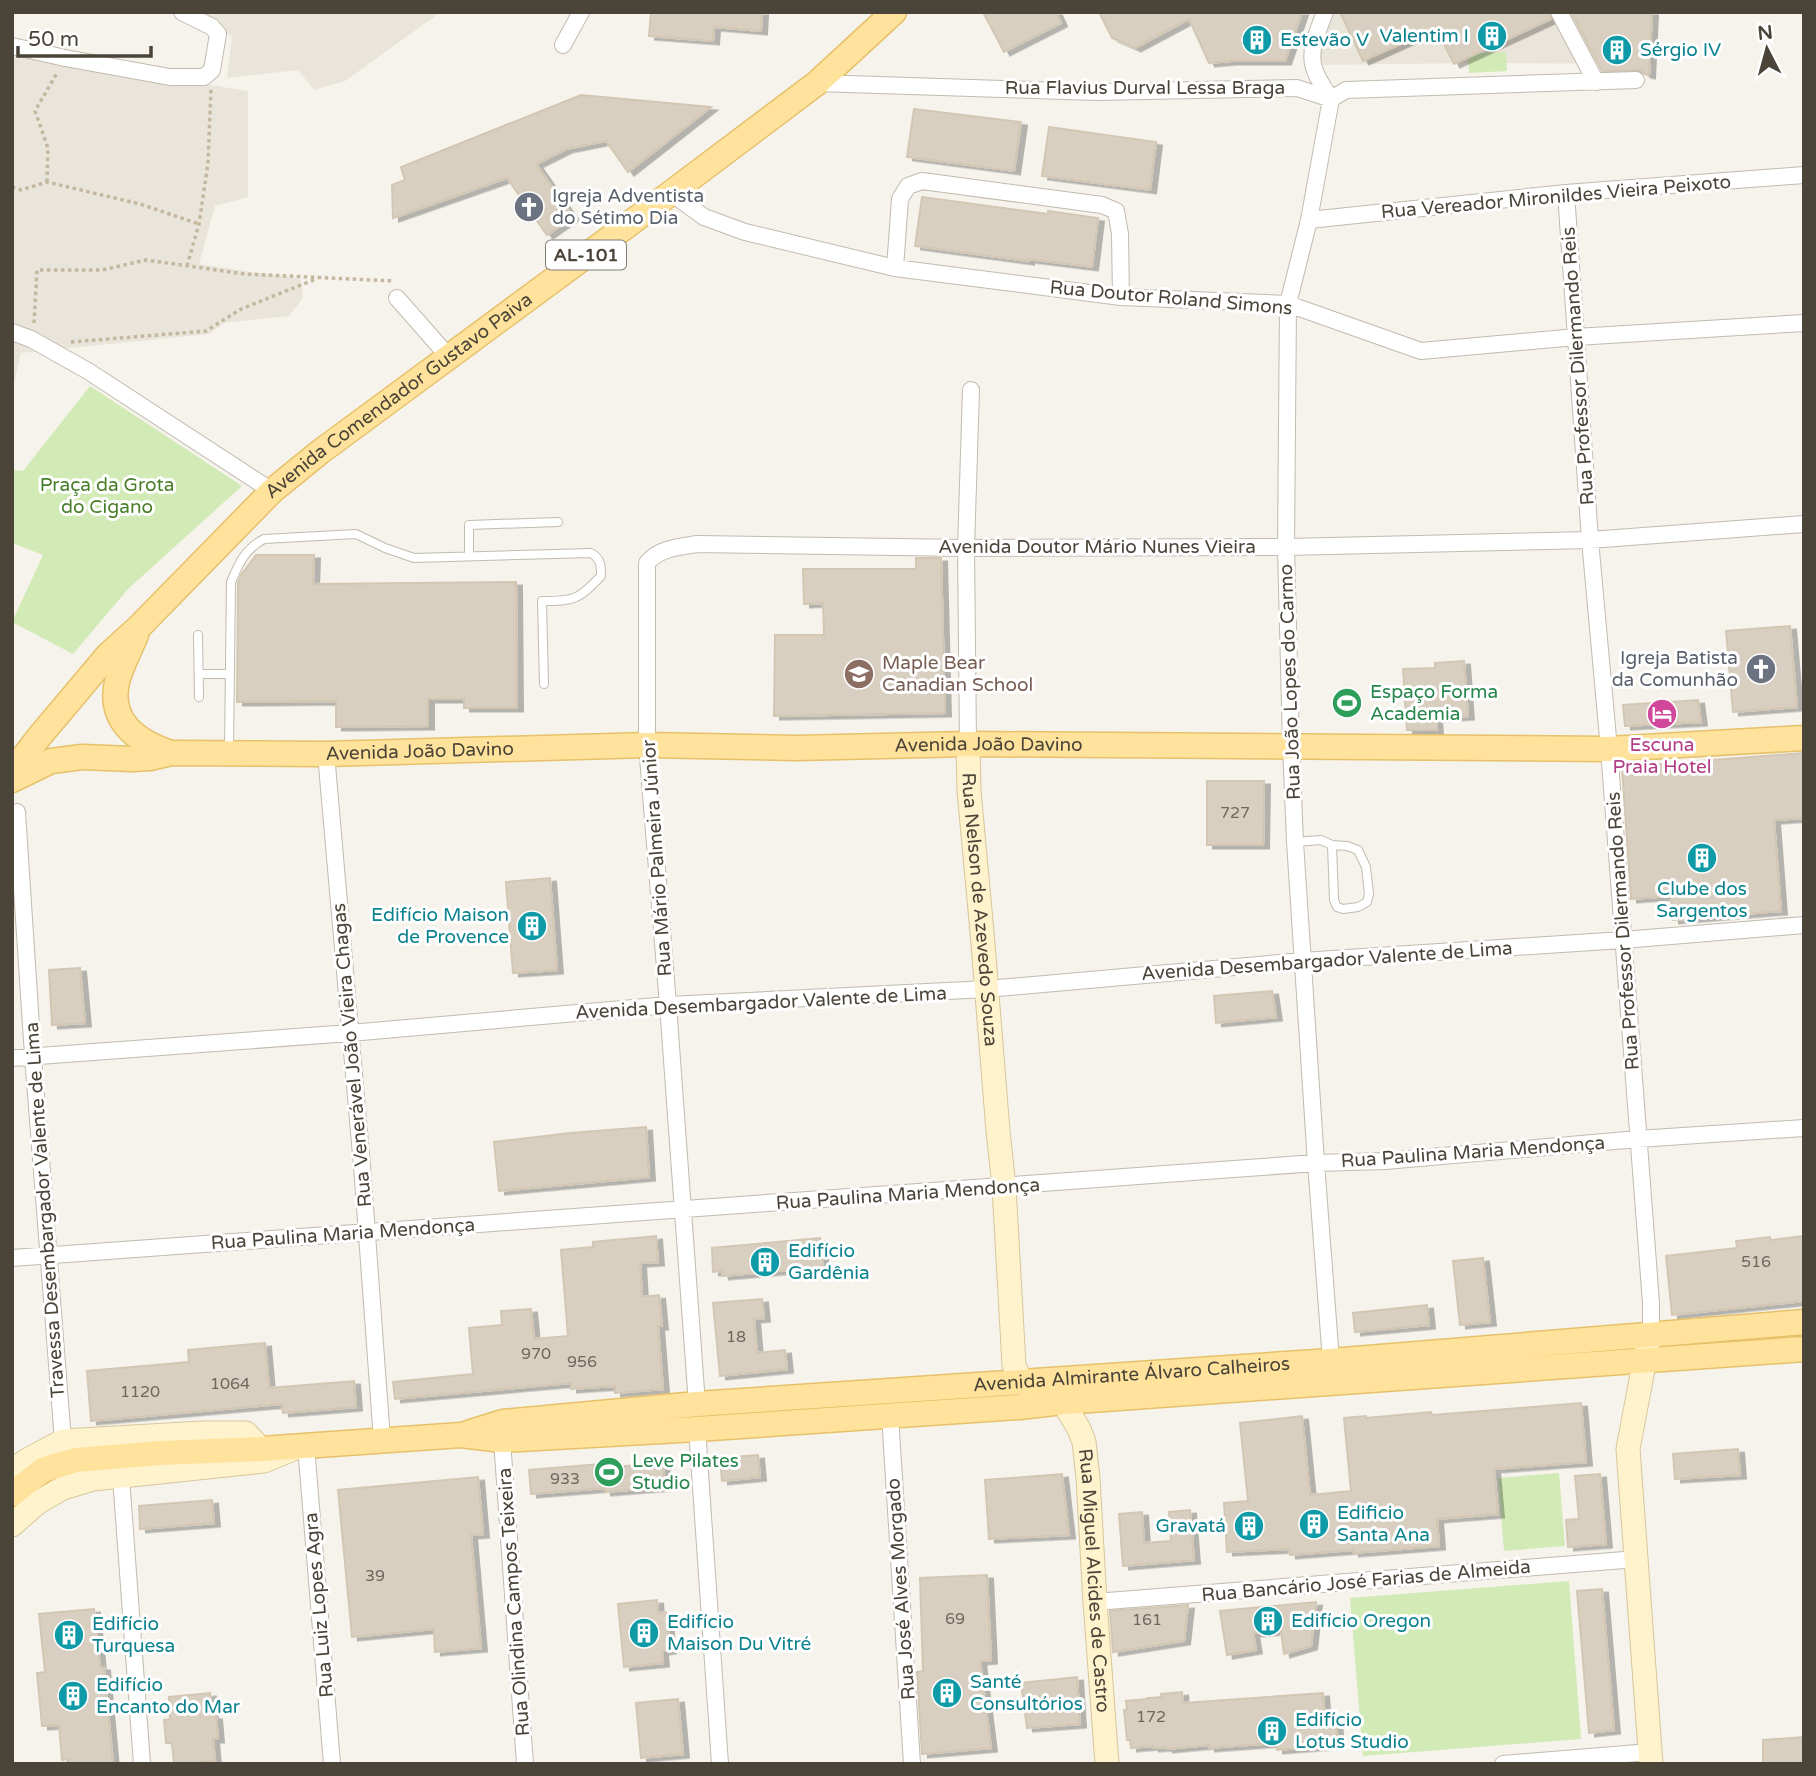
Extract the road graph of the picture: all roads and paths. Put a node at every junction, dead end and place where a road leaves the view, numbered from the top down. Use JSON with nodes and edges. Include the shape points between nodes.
{"nodes":[{"id":1,"x":182,"y":12,"type":"edge"},
{"id":2,"x":581,"y":12,"type":"edge"},
{"id":3,"x":894,"y":12,"type":"edge"},
{"id":4,"x":1325,"y":12,"type":"edge"},
{"id":5,"x":1559,"y":12,"type":"edge"},
{"id":6,"x":563,"y":45,"type":"dead end"},
{"id":7,"x":12,"y":46,"type":"edge"},
{"id":8,"x":65,"y":58,"type":"junction"},
{"id":9,"x":212,"y":70,"type":"junction"},
{"id":10,"x":1636,"y":80,"type":"dead end"},
{"id":11,"x":1596,"y":82,"type":"junction"},
{"id":12,"x":817,"y":83,"type":"junction"},
{"id":13,"x":1331,"y":99,"type":"junction"},
{"id":14,"x":1804,"y":174,"type":"edge"},
{"id":15,"x":47,"y":182,"type":"junction"},
{"id":16,"x":12,"y":187,"type":"edge"},
{"id":17,"x":671,"y":193,"type":"junction"},
{"id":18,"x":1566,"y":193,"type":"junction"},
{"id":19,"x":1309,"y":220,"type":"junction"},
{"id":20,"x":199,"y":224,"type":"junction"},
{"id":21,"x":187,"y":266,"type":"junction"},
{"id":22,"x":895,"y":268,"type":"junction"},
{"id":23,"x":320,"y":278,"type":"junction"},
{"id":24,"x":400,"y":282,"type":"dead end"},
{"id":25,"x":1121,"y":297,"type":"junction"},
{"id":26,"x":397,"y":298,"type":"dead end"},
{"id":27,"x":1289,"y":304,"type":"junction"},
{"id":28,"x":1804,"y":323,"type":"edge"},
{"id":29,"x":12,"y":332,"type":"edge"},
{"id":30,"x":1576,"y":337,"type":"junction"},
{"id":31,"x":36,"y":342,"type":"junction"},
{"id":32,"x":448,"y":356,"type":"junction"},
{"id":33,"x":971,"y":390,"type":"dead end"},
{"id":34,"x":272,"y":491,"type":"junction"},
{"id":35,"x":558,"y":522,"type":"dead end"},
{"id":36,"x":1804,"y":524,"type":"edge"},
{"id":37,"x":1590,"y":540,"type":"junction"},
{"id":38,"x":1286,"y":547,"type":"junction"},
{"id":39,"x":966,"y":548,"type":"junction"},
{"id":40,"x":469,"y":556,"type":"junction"},
{"id":41,"x":647,"y":562,"type":"joint"},
{"id":42,"x":139,"y":627,"type":"junction"},
{"id":43,"x":198,"y":635,"type":"dead end"},
{"id":44,"x":199,"y":674,"type":"junction"},
{"id":45,"x":230,"y":674,"type":"junction"},
{"id":46,"x":544,"y":684,"type":"dead end"},
{"id":47,"x":199,"y":697,"type":"dead end"},
{"id":48,"x":1804,"y":738,"type":"edge"},
{"id":49,"x":968,"y":744,"type":"junction"},
{"id":50,"x":647,"y":746,"type":"junction"},
{"id":51,"x":1291,"y":746,"type":"junction"},
{"id":52,"x":1609,"y":749,"type":"junction"},
{"id":53,"x":229,"y":752,"type":"junction"},
{"id":54,"x":171,"y":753,"type":"junction"},
{"id":55,"x":326,"y":754,"type":"junction"},
{"id":56,"x":12,"y":772,"type":"edge"},
{"id":57,"x":12,"y":780,"type":"edge"},
{"id":58,"x":17,"y":812,"type":"dead end"},
{"id":59,"x":1296,"y":842,"type":"junction"},
{"id":60,"x":1332,"y":845,"type":"junction"},
{"id":61,"x":1804,"y":925,"type":"edge"},
{"id":62,"x":1623,"y":940,"type":"junction"},
{"id":63,"x":1302,"y":961,"type":"junction"},
{"id":64,"x":987,"y":989,"type":"junction"},
{"id":65,"x":668,"y":1005,"type":"junction"},
{"id":66,"x":350,"y":1033,"type":"junction"},
{"id":67,"x":33,"y":1056,"type":"junction"},
{"id":68,"x":12,"y":1058,"type":"edge"},
{"id":69,"x":1804,"y":1128,"type":"edge"},
{"id":70,"x":1637,"y":1139,"type":"junction"},
{"id":71,"x":1316,"y":1163,"type":"junction"},
{"id":72,"x":1004,"y":1187,"type":"junction"},
{"id":73,"x":684,"y":1210,"type":"junction"},
{"id":74,"x":367,"y":1233,"type":"junction"},
{"id":75,"x":49,"y":1255,"type":"junction"},
{"id":76,"x":12,"y":1258,"type":"edge"},
{"id":77,"x":1804,"y":1322,"type":"edge"},
{"id":78,"x":1651,"y":1334,"type":"junction"},
{"id":79,"x":1804,"y":1349,"type":"edge"},
{"id":80,"x":1644,"y":1359,"type":"junction"},
{"id":81,"x":1331,"y":1361,"type":"junction"},
{"id":82,"x":1021,"y":1382,"type":"junction"},
{"id":83,"x":1063,"y":1402,"type":"junction"},
{"id":84,"x":698,"y":1404,"type":"junction"},
{"id":85,"x":890,"y":1415,"type":"junction"},
{"id":86,"x":697,"y":1429,"type":"junction"},
{"id":87,"x":461,"y":1435,"type":"junction"},
{"id":88,"x":382,"y":1440,"type":"junction"},
{"id":89,"x":502,"y":1440,"type":"junction"},
{"id":90,"x":63,"y":1441,"type":"junction"},
{"id":91,"x":301,"y":1447,"type":"junction"},
{"id":92,"x":261,"y":1449,"type":"junction"},
{"id":93,"x":12,"y":1470,"type":"edge"},
{"id":94,"x":121,"y":1477,"type":"junction"},
{"id":95,"x":12,"y":1494,"type":"edge"},
{"id":96,"x":12,"y":1525,"type":"edge"},
{"id":97,"x":1637,"y":1559,"type":"junction"},
{"id":98,"x":1095,"y":1602,"type":"junction"},
{"id":99,"x":1651,"y":1758,"type":"edge"},
{"id":100,"x":1581,"y":1761,"type":"edge"},
{"id":101,"x":142,"y":1764,"type":"edge"},
{"id":102,"x":332,"y":1764,"type":"edge"},
{"id":103,"x":525,"y":1764,"type":"edge"},
{"id":104,"x":720,"y":1764,"type":"edge"},
{"id":105,"x":912,"y":1764,"type":"edge"},
{"id":106,"x":1107,"y":1764,"type":"edge"},
{"id":107,"x":1503,"y":1764,"type":"edge"}],
"edges":[{"from":1,"to":9,"type":"street","via":[[216,30]]},
{"from":2,"to":6,"type":"street"},
{"from":3,"to":12,"type":"main road","name":"Avenida Comendador Gustavo Paiva","number":"AL-101"},
{"from":4,"to":13,"type":"street","via":[[1312,60]]},
{"from":5,"to":11,"type":"street"},
{"from":7,"to":8,"type":"street"},
{"from":8,"to":9,"type":"street","via":[[170,77],[198,78]]},
{"from":8,"to":15,"type":"path","via":[[35,111],[48,148]]},
{"from":9,"to":20,"type":"path","via":[[208,163]]},
{"from":10,"to":11,"type":"street"},
{"from":11,"to":13,"type":"street","via":[[1346,90]]},
{"from":12,"to":13,"type":"street","name":"Rua Flavius Durval Lessa Braga","via":[[1097,92],[1297,88]]},
{"from":12,"to":17,"type":"main road","name":"Avenida Comendador Gustavo Paiva","number":"AL-101"},
{"from":13,"to":19,"type":"street","name":"Rua João Lopes do Carmo"},
{"from":14,"to":18,"type":"street","name":"Rua Vereador Mironildes Vieira Peixoto"},
{"from":15,"to":16,"type":"path","via":[[21,190]]},
{"from":15,"to":20,"type":"path","via":[[140,204]]},
{"from":17,"to":22,"type":"street","name":"Rua Doutor Roland Simons","via":[[704,216],[745,232]]},
{"from":17,"to":32,"type":"main road","name":"Avenida Comendador Gustavo Paiva","number":"AL-101"},
{"from":18,"to":19,"type":"street","name":"Rua Vereador Mironildes Vieira Peixoto"},
{"from":18,"to":30,"type":"street","name":"Rua Professor Dilermando Reis"},
{"from":19,"to":27,"type":"street","name":"Rua João Lopes do Carmo"},
{"from":20,"to":21,"type":"path"},
{"from":21,"to":23,"type":"path"},
{"from":21,"to":31,"type":"path","via":[[146,260],[102,270],[37,270]]},
{"from":22,"to":25,"type":"street","name":"Rua Doutor Roland Simons"},
{"from":22,"to":25,"type":"street","via":[[901,199],[908,186],[922,181],[1102,205],[1116,211]]},
{"from":23,"to":24,"type":"path"},
{"from":23,"to":31,"type":"path","via":[[241,309],[206,331]]},
{"from":25,"to":27,"type":"street","name":"Rua Doutor Roland Simons"},
{"from":26,"to":32,"type":"street"},
{"from":27,"to":30,"type":"street","name":"Rua Doutor Roland Simons","via":[[1421,351]]},
{"from":27,"to":38,"type":"street","name":"Rua João Lopes do Carmo"},
{"from":28,"to":30,"type":"street","name":"Rua Doutor Roland Simons"},
{"from":29,"to":31,"type":"street"},
{"from":30,"to":37,"type":"street","name":"Rua Professor Dilermando Reis"},
{"from":31,"to":34,"type":"street"},
{"from":32,"to":34,"type":"main road","name":"Avenida Comendador Gustavo Paiva","number":"AL-101"},
{"from":33,"to":39,"type":"street","name":"Rua Nelson de Azevedo Souza"},
{"from":34,"to":42,"type":"main road","name":"Avenida Comendador Gustavo Paiva","number":"AL-101"},
{"from":35,"to":40,"type":"lane","via":[[469,525]]},
{"from":36,"to":37,"type":"street","name":"Avenida Doutor Mário Nunes Vieira"},
{"from":37,"to":38,"type":"street","name":"Avenida Doutor Mário Nunes Vieira"},
{"from":37,"to":52,"type":"street","name":"Rua Professor Dilermando Reis"},
{"from":38,"to":39,"type":"street","name":"Avenida Doutor Mário Nunes Vieira"},
{"from":38,"to":51,"type":"street","name":"Rua João Lopes do Carmo"},
{"from":39,"to":41,"type":"street","name":"Avenida Doutor Mário Nunes Vieira","via":[[698,544],[653,554]]},
{"from":39,"to":49,"type":"street","name":"Rua Nelson de Azevedo Souza"},
{"from":40,"to":45,"type":"lane","via":[[414,558],[356,534],[264,539],[251,546],[231,582]]},
{"from":40,"to":46,"type":"lane","via":[[597,556],[601,576],[585,593],[567,601],[542,601]]},
{"from":41,"to":50,"type":"street","name":"Rua Mário Palmeira Júnior"},
{"from":42,"to":54,"type":"main road","name":"Avenida João Davino","via":[[117,684],[116,701],[129,730]]},
{"from":42,"to":56,"type":"main road","name":"Avenida Comendador Gustavo Paiva","via":[[108,655]]},
{"from":43,"to":44,"type":"lane"},
{"from":44,"to":45,"type":"lane"},
{"from":44,"to":47,"type":"lane"},
{"from":45,"to":53,"type":"lane"},
{"from":48,"to":52,"type":"main road","name":"Avenida João Davino"},
{"from":49,"to":50,"type":"main road","name":"Avenida João Davino"},
{"from":49,"to":51,"type":"main road","name":"Avenida João Davino"},
{"from":49,"to":64,"type":"street","name":"Rua Nelson de Azevedo Souza"},
{"from":50,"to":55,"type":"main road","name":"Avenida João Davino"},
{"from":50,"to":65,"type":"street","name":"Rua Mário Palmeira Júnior"},
{"from":51,"to":52,"type":"main road","name":"Avenida João Davino"},
{"from":51,"to":59,"type":"street","name":"Rua João Lopes do Carmo"},
{"from":52,"to":62,"type":"street","name":"Rua Professor Dilermando Reis"},
{"from":53,"to":54,"type":"main road","name":"Avenida João Davino"},
{"from":53,"to":55,"type":"main road","name":"Avenida João Davino"},
{"from":54,"to":57,"type":"main road","name":"Avenida João Davino","via":[[150,758],[51,761]]},
{"from":55,"to":66,"type":"street","name":"Rua Venerável João Vieira Chagas"},
{"from":58,"to":67,"type":"street","name":"Travessa Desembargador Valente de Lima"},
{"from":59,"to":60,"type":"lane","via":[[1321,840]]},
{"from":59,"to":63,"type":"street","name":"Rua João Lopes do Carmo"},
{"from":60,"to":60,"type":"lane","via":[[1334,900],[1343,909],[1358,907],[1367,902],[1369,894],[1366,867],[1357,850]]},
{"from":61,"to":62,"type":"street","name":"Avenida Desembargador Valente de Lima"},
{"from":62,"to":63,"type":"street","name":"Avenida Desembargador Valente de Lima"},
{"from":62,"to":70,"type":"street","name":"Rua Professor Dilermando Reis"},
{"from":63,"to":64,"type":"street","name":"Avenida Desembargador Valente de Lima"},
{"from":63,"to":71,"type":"street","name":"Rua João Lopes do Carmo"},
{"from":64,"to":65,"type":"street","name":"Avenida Desembargador Valente de Lima"},
{"from":64,"to":72,"type":"street","name":"Rua Nelson de Azevedo Souza"},
{"from":65,"to":66,"type":"street","name":"Avenida Desembargador Valente de Lima"},
{"from":65,"to":73,"type":"street","name":"Rua Mário Palmeira Júnior"},
{"from":66,"to":67,"type":"street","name":"Avenida Desembargador Valente de Lima"},
{"from":66,"to":74,"type":"street","name":"Rua Venerável João Vieira Chagas"},
{"from":67,"to":68,"type":"street","name":"Avenida Desembargador Valente de Lima"},
{"from":67,"to":75,"type":"street","name":"Travessa Desembargador Valente de Lima"},
{"from":69,"to":70,"type":"street","name":"Rua Paulina Maria Mendonça"},
{"from":70,"to":71,"type":"street","name":"Rua Paulina Maria Mendonça"},
{"from":70,"to":78,"type":"street","name":"Rua Professor Dilermando Reis"},
{"from":71,"to":72,"type":"street","name":"Rua Paulina Maria Mendonça"},
{"from":71,"to":81,"type":"street","name":"Rua João Lopes do Carmo"},
{"from":72,"to":73,"type":"street","name":"Rua Paulina Maria Mendonça"},
{"from":72,"to":82,"type":"street","name":"Rua Nelson de Azevedo Souza","via":[[1014,1366]]},
{"from":73,"to":74,"type":"street","name":"Rua Paulina Maria Mendonça"},
{"from":73,"to":84,"type":"street","name":"Rua Mário Palmeira Júnior"},
{"from":74,"to":75,"type":"street","name":"Rua Paulina Maria Mendonça"},
{"from":74,"to":88,"type":"street","name":"Rua Venerável João Vieira Chagas"},
{"from":75,"to":76,"type":"street","name":"Rua Paulina Maria Mendonça"},
{"from":75,"to":90,"type":"street","name":"Travessa Desembargador Valente de Lima"},
{"from":77,"to":78,"type":"main road","name":"Avenida Almirante Álvaro Calheiros"},
{"from":78,"to":80,"type":"street"},
{"from":78,"to":81,"type":"main road","name":"Avenida Almirante Álvaro Calheiros"},
{"from":79,"to":80,"type":"main road","name":"Avenida Almirante Álvaro Calheiros"},
{"from":80,"to":83,"type":"main road","name":"Avenida Almirante Álvaro Calheiros"},
{"from":80,"to":97,"type":"street","via":[[1628,1449]]},
{"from":81,"to":82,"type":"main road","name":"Avenida Almirante Álvaro Calheiros"},
{"from":82,"to":83,"type":"street"},
{"from":82,"to":84,"type":"main road","name":"Avenida Almirante Álvaro Calheiros"},
{"from":83,"to":85,"type":"main road","name":"Avenida Almirante Álvaro Calheiros"},
{"from":83,"to":98,"type":"street","name":"Rua Miguel Alcides de Castro","via":[[1084,1442]]},
{"from":84,"to":87,"type":"main road","name":"Avenida Almirante Álvaro Calheiros","via":[[503,1422]]},
{"from":85,"to":86,"type":"main road","name":"Avenida Almirante Álvaro Calheiros"},
{"from":85,"to":105,"type":"street","name":"Rua José Alves Morgado"},
{"from":86,"to":89,"type":"main road","name":"Avenida Almirante Álvaro Calheiros"},
{"from":86,"to":104,"type":"street"},
{"from":87,"to":88,"type":"main road","name":"Avenida Almirante Álvaro Calheiros"},
{"from":87,"to":89,"type":"main road","name":"Avenida Almirante Álvaro Calheiros"},
{"from":88,"to":91,"type":"main road","name":"Avenida Almirante Álvaro Calheiros"},
{"from":89,"to":103,"type":"street","name":"Rua Olindina Campos Teixeira"},
{"from":90,"to":92,"type":"street","via":[[246,1433]]},
{"from":90,"to":93,"type":"street"},
{"from":91,"to":92,"type":"main road","name":"Avenida Almirante Álvaro Calheiros"},
{"from":91,"to":94,"type":"street","via":[[264,1461]]},
{"from":91,"to":102,"type":"street","name":"Rua Luiz Lopes Agra"},
{"from":92,"to":95,"type":"main road","name":"Avenida Almirante Álvaro Calheiros","via":[[76,1460],[43,1470]]},
{"from":94,"to":96,"type":"street","via":[[63,1488]]},
{"from":94,"to":101,"type":"street"},
{"from":97,"to":98,"type":"street","name":"Rua Bancário José Farias de Almeida"},
{"from":97,"to":99,"type":"street"},
{"from":98,"to":106,"type":"street","name":"Rua Miguel Alcides de Castro"},
{"from":99,"to":100,"type":"street"},
{"from":100,"to":107,"type":"street"}]}
